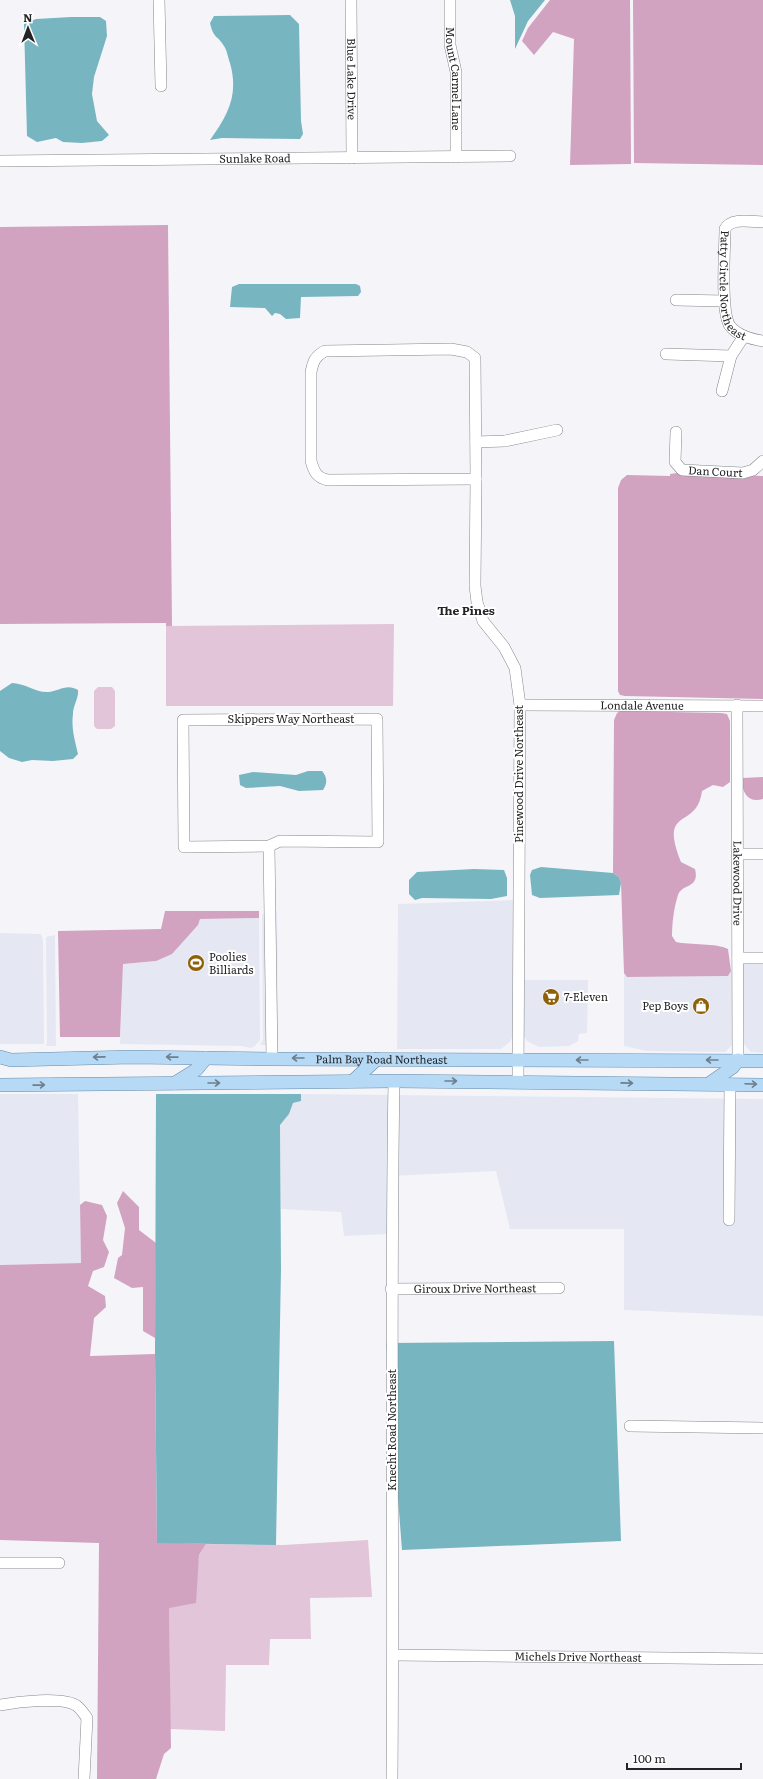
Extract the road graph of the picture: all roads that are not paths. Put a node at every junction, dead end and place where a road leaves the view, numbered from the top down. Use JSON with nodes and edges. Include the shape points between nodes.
{"nodes":[{"id":1,"x":159,"y":0,"type":"edge"},
{"id":2,"x":351,"y":0,"type":"edge"},
{"id":3,"x":450,"y":0,"type":"edge"},
{"id":4,"x":161,"y":86,"type":"dead end"},
{"id":5,"x":510,"y":156,"type":"dead end"},
{"id":6,"x":456,"y":157,"type":"junction"},
{"id":7,"x":352,"y":158,"type":"junction"},
{"id":8,"x":0,"y":161,"type":"edge"},
{"id":9,"x":763,"y":222,"type":"edge"},
{"id":10,"x":676,"y":300,"type":"dead end"},
{"id":11,"x":724,"y":301,"type":"junction"},
{"id":12,"x":744,"y":336,"type":"junction"},
{"id":13,"x":763,"y":340,"type":"edge"},
{"id":14,"x":666,"y":354,"type":"dead end"},
{"id":15,"x":731,"y":356,"type":"junction"},
{"id":16,"x":722,"y":391,"type":"dead end"},
{"id":17,"x":557,"y":430,"type":"dead end"},
{"id":18,"x":676,"y":432,"type":"dead end"},
{"id":19,"x":476,"y":442,"type":"junction"},
{"id":20,"x":763,"y":461,"type":"edge"},
{"id":21,"x":476,"y":479,"type":"junction"},
{"id":22,"x":520,"y":705,"type":"junction"},
{"id":23,"x":737,"y":705,"type":"junction"},
{"id":24,"x":763,"y":706,"type":"edge"},
{"id":25,"x":269,"y":846,"type":"junction"},
{"id":26,"x":737,"y":854,"type":"junction"},
{"id":27,"x":763,"y":854,"type":"edge"},
{"id":28,"x":738,"y":958,"type":"junction"},
{"id":29,"x":763,"y":958,"type":"edge"},
{"id":30,"x":206,"y":1058,"type":"junction"},
{"id":31,"x":272,"y":1059,"type":"junction"},
{"id":32,"x":377,"y":1059,"type":"junction"},
{"id":33,"x":517,"y":1059,"type":"junction"},
{"id":34,"x":738,"y":1060,"type":"junction"},
{"id":35,"x":4,"y":1061,"type":"edge"},
{"id":36,"x":757,"y":1061,"type":"edge"},
{"id":37,"x":353,"y":1081,"type":"junction"},
{"id":38,"x":394,"y":1081,"type":"junction"},
{"id":39,"x":518,"y":1082,"type":"junction"},
{"id":40,"x":175,"y":1083,"type":"junction"},
{"id":41,"x":710,"y":1083,"type":"junction"},
{"id":42,"x":730,"y":1084,"type":"junction"},
{"id":43,"x":763,"y":1084,"type":"edge"},
{"id":44,"x":0,"y":1085,"type":"edge"},
{"id":45,"x":729,"y":1220,"type":"dead end"},
{"id":46,"x":391,"y":1288,"type":"junction"},
{"id":47,"x":559,"y":1288,"type":"dead end"},
{"id":48,"x":630,"y":1426,"type":"dead end"},
{"id":49,"x":763,"y":1428,"type":"edge"},
{"id":50,"x":0,"y":1563,"type":"edge"},
{"id":51,"x":59,"y":1563,"type":"dead end"},
{"id":52,"x":393,"y":1655,"type":"junction"},
{"id":53,"x":763,"y":1659,"type":"edge"},
{"id":54,"x":0,"y":1705,"type":"edge"},
{"id":55,"x":84,"y":1779,"type":"edge"},
{"id":56,"x":392,"y":1779,"type":"edge"}],
"edges":[{"from":1,"to":4,"type":"street"},
{"from":2,"to":7,"type":"street","name":"Blue Lake Drive"},
{"from":3,"to":6,"type":"street","name":"Mount Carmel Lane","via":[[450,45],[456,72]]},
{"from":5,"to":6,"type":"street","name":"Sunlake Road"},
{"from":6,"to":7,"type":"street","name":"Sunlake Road"},
{"from":7,"to":8,"type":"street","name":"Sunlake Road"},
{"from":9,"to":11,"type":"street","name":"Patty Circle Northeast","via":[[734,222],[725,229]]},
{"from":10,"to":11,"type":"street"},
{"from":11,"to":12,"type":"street","name":"Patty Circle Northeast","via":[[730,325]]},
{"from":12,"to":13,"type":"street","name":"Patty Circle Northeast"},
{"from":12,"to":15,"type":"street"},
{"from":14,"to":15,"type":"street"},
{"from":15,"to":16,"type":"street"},
{"from":17,"to":19,"type":"street","via":[[505,441]]},
{"from":18,"to":20,"type":"street","name":"Dan Court","via":[[674,462],[682,470],[743,473],[753,470]]},
{"from":19,"to":21,"type":"street","name":"Pinewood Drive Northeast"},
{"from":19,"to":21,"type":"street","name":"Pinewood Drive Northeast","via":[[475,358],[467,352],[451,349],[325,351],[313,362],[312,461],[318,477],[334,480]]},
{"from":21,"to":22,"type":"street","name":"Pinewood Drive Northeast","via":[[477,602],[483,621],[504,647],[515,668]]},
{"from":22,"to":23,"type":"street","name":"Londale Avenue"},
{"from":22,"to":33,"type":"street","name":"Pinewood Drive Northeast"},
{"from":23,"to":24,"type":"street","name":"Londale Avenue"},
{"from":23,"to":26,"type":"street","name":"Lakewood Drive"},
{"from":25,"to":25,"type":"street","name":"Skippers Way Northeast","via":[[184,846],[183,720],[377,719],[378,842],[280,841]]},
{"from":25,"to":31,"type":"street"},
{"from":26,"to":27,"type":"street"},
{"from":26,"to":28,"type":"street","name":"Lakewood Drive"},
{"from":28,"to":29,"type":"street"},
{"from":28,"to":34,"type":"street","name":"Lakewood Drive"},
{"from":30,"to":31,"type":"main road","name":"Palm Bay Road Northeast"},
{"from":30,"to":35,"type":"main road","name":"Palm Bay Road Northeast","one_way":true,"via":[[132,1057]]},
{"from":30,"to":40,"type":"main road","via":[[196,1070]]},
{"from":32,"to":31,"type":"main road","name":"Palm Bay Road Northeast","one_way":true},
{"from":32,"to":33,"type":"main road","name":"Palm Bay Road Northeast"},
{"from":32,"to":37,"type":"main road"},
{"from":34,"to":33,"type":"main road","name":"Palm Bay Road Northeast","one_way":true},
{"from":33,"to":39,"type":"street","name":"Pinewood Drive Northeast"},
{"from":34,"to":36,"type":"main road","name":"Palm Bay Road Northeast"},
{"from":34,"to":41,"type":"main road"},
{"from":36,"to":42,"type":"main road","via":[[739,1070]]},
{"from":37,"to":38,"type":"main road","name":"Palm Bay Road Northeast"},
{"from":40,"to":37,"type":"main road","name":"Palm Bay Road Northeast","one_way":true},
{"from":38,"to":39,"type":"main road","name":"Palm Bay Road Northeast","one_way":true},
{"from":38,"to":46,"type":"street","name":"Knecht Road Northeast"},
{"from":39,"to":41,"type":"main road","name":"Palm Bay Road Northeast","one_way":true},
{"from":44,"to":40,"type":"main road","name":"Palm Bay Road Northeast","one_way":true},
{"from":41,"to":42,"type":"main road","name":"Palm Bay Road Northeast"},
{"from":42,"to":43,"type":"main road","name":"Palm Bay Road Northeast","one_way":true},
{"from":42,"to":45,"type":"street"},
{"from":46,"to":47,"type":"street","name":"Giroux Drive Northeast"},
{"from":46,"to":52,"type":"street","name":"Knecht Road Northeast"},
{"from":48,"to":49,"type":"street"},
{"from":50,"to":51,"type":"street"},
{"from":52,"to":53,"type":"street","name":"Michels Drive Northeast"},
{"from":52,"to":56,"type":"street","name":"Knecht Road Northeast"},
{"from":54,"to":55,"type":"street","via":[[54,1700],[76,1705],[87,1718]]}]}
